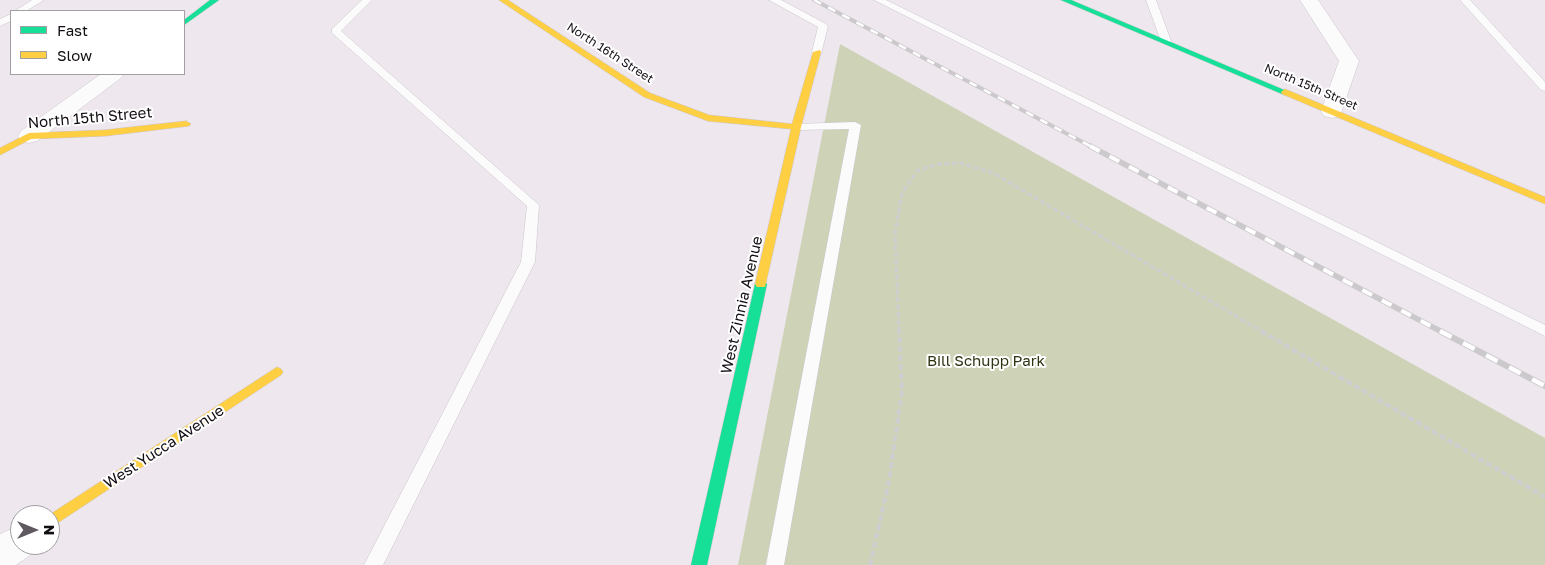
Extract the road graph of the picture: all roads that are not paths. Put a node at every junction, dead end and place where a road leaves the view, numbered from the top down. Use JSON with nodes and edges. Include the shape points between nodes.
{"nodes":[{"id":1,"x":39,"y":0,"type":"edge"},
{"id":2,"x":215,"y":0,"type":"edge"},
{"id":3,"x":368,"y":0,"type":"edge"},
{"id":4,"x":503,"y":0,"type":"edge"},
{"id":5,"x":774,"y":0,"type":"edge"},
{"id":6,"x":879,"y":0,"type":"edge"},
{"id":7,"x":1065,"y":0,"type":"edge"},
{"id":8,"x":1152,"y":0,"type":"edge"},
{"id":9,"x":1309,"y":0,"type":"edge"},
{"id":10,"x":1465,"y":0,"type":"edge"},
{"id":11,"x":22,"y":10,"type":"edge"},
{"id":12,"x":185,"y":22,"type":"edge"},
{"id":13,"x":1166,"y":41,"type":"junction"},
{"id":14,"x":818,"y":52,"type":"joint"},
{"id":15,"x":113,"y":75,"type":"edge"},
{"id":16,"x":1545,"y":88,"type":"edge"},
{"id":17,"x":1332,"y":111,"type":"junction"},
{"id":18,"x":186,"y":124,"type":"dead end"},
{"id":19,"x":796,"y":127,"type":"junction"},
{"id":20,"x":28,"y":136,"type":"junction"},
{"id":21,"x":0,"y":152,"type":"edge"},
{"id":22,"x":1545,"y":201,"type":"edge"},
{"id":23,"x":1545,"y":331,"type":"edge"},
{"id":24,"x":278,"y":372,"type":"dead end"},
{"id":25,"x":60,"y":515,"type":"edge"},
{"id":26,"x":373,"y":565,"type":"edge"},
{"id":27,"x":699,"y":565,"type":"edge"},
{"id":28,"x":775,"y":565,"type":"edge"}],
"edges":[{"from":1,"to":11,"type":"lane"},
{"from":2,"to":12,"type":"street"},
{"from":3,"to":26,"type":"lane","via":[[335,31],[533,206],[528,262]]},
{"from":4,"to":19,"type":"street","name":"North 16th Street","via":[[647,95],[708,118]]},
{"from":5,"to":14,"type":"lane","via":[[823,26]]},
{"from":6,"to":23,"type":"lane"},
{"from":7,"to":13,"type":"street","name":"North 15th Street"},
{"from":8,"to":13,"type":"lane"},
{"from":9,"to":17,"type":"street","via":[[1349,61]]},
{"from":10,"to":16,"type":"lane"},
{"from":13,"to":17,"type":"street","name":"North 15th Street"},
{"from":14,"to":19,"type":"street","name":"West Zinnia Avenue"},
{"from":15,"to":20,"type":"street"},
{"from":17,"to":22,"type":"street","name":"North 15th Street"},
{"from":18,"to":20,"type":"street","name":"North 15th Street","via":[[105,133]]},
{"from":19,"to":27,"type":"street","name":"West Zinnia Avenue"},
{"from":19,"to":28,"type":"lane","via":[[855,125]]},
{"from":20,"to":21,"type":"street","name":"North 15th Street"},
{"from":24,"to":25,"type":"street","name":"West Yucca Avenue"}]}
